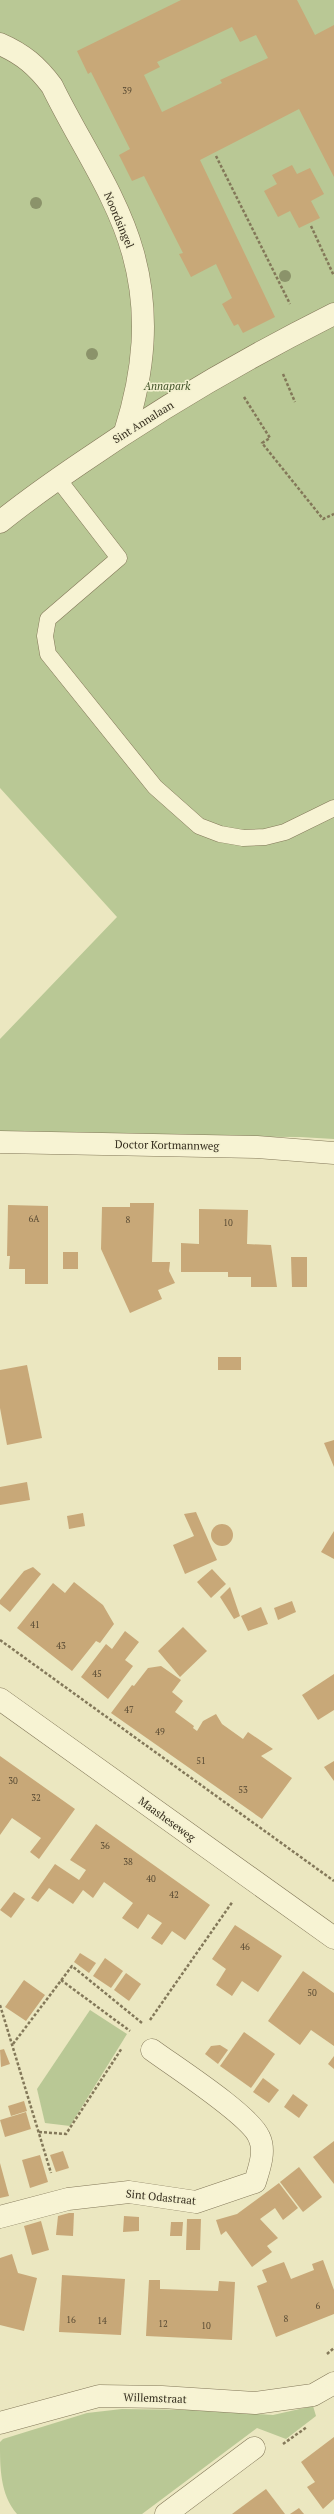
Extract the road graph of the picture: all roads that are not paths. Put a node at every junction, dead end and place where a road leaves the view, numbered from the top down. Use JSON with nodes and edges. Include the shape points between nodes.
{"nodes":[{"id":1,"x":0,"y":44,"type":"edge"},
{"id":2,"x":334,"y":314,"type":"edge"},
{"id":3,"x":125,"y":432,"type":"junction"},
{"id":4,"x":58,"y":479,"type":"junction"},
{"id":5,"x":10,"y":506,"type":"edge"},
{"id":6,"x":0,"y":522,"type":"edge"},
{"id":7,"x":334,"y":808,"type":"edge"},
{"id":8,"x":0,"y":1142,"type":"edge"},
{"id":9,"x":334,"y":1153,"type":"edge"},
{"id":10,"x":0,"y":1699,"type":"edge"},
{"id":11,"x":334,"y":1938,"type":"edge"},
{"id":12,"x":152,"y":2050,"type":"road end"},
{"id":13,"x":0,"y":2217,"type":"edge"},
{"id":14,"x":334,"y":2384,"type":"edge"},
{"id":15,"x":0,"y":2423,"type":"edge"},
{"id":16,"x":254,"y":2448,"type":"road end"},
{"id":17,"x":166,"y":2514,"type":"edge"}],
"edges":[{"from":1,"to":3,"type":"street","name":"Noordsingel","via":[[21,53],[40,69],[52,86],[113,204],[132,251],[143,308],[144,339],[136,398]]},
{"from":2,"to":3,"type":"street","name":"Sint Annalaan","via":[[227,370]]},
{"from":3,"to":4,"type":"street","name":"Sint Annalaan"},
{"from":4,"to":5,"type":"street","name":"Sint Annalaan"},
{"from":4,"to":7,"type":"lane","via":[[118,558],[48,619],[45,636],[48,654],[155,787],[199,826],[220,834],[243,838],[285,832]]},
{"from":5,"to":6,"type":"street","name":"Sint Annalaan"},
{"from":8,"to":9,"type":"street","name":"Doctor Kortmannweg","via":[[257,1147]]},
{"from":10,"to":11,"type":"street","name":"Maasheseweg"},
{"from":12,"to":13,"type":"street","name":"Sint Odastraat","via":[[245,2119],[260,2137],[262,2161],[256,2182],[196,2202],[129,2192],[59,2201]]},
{"from":14,"to":15,"type":"street","name":"Willemstraat","via":[[313,2395],[254,2403],[99,2396]]},
{"from":16,"to":17,"type":"street"}]}
